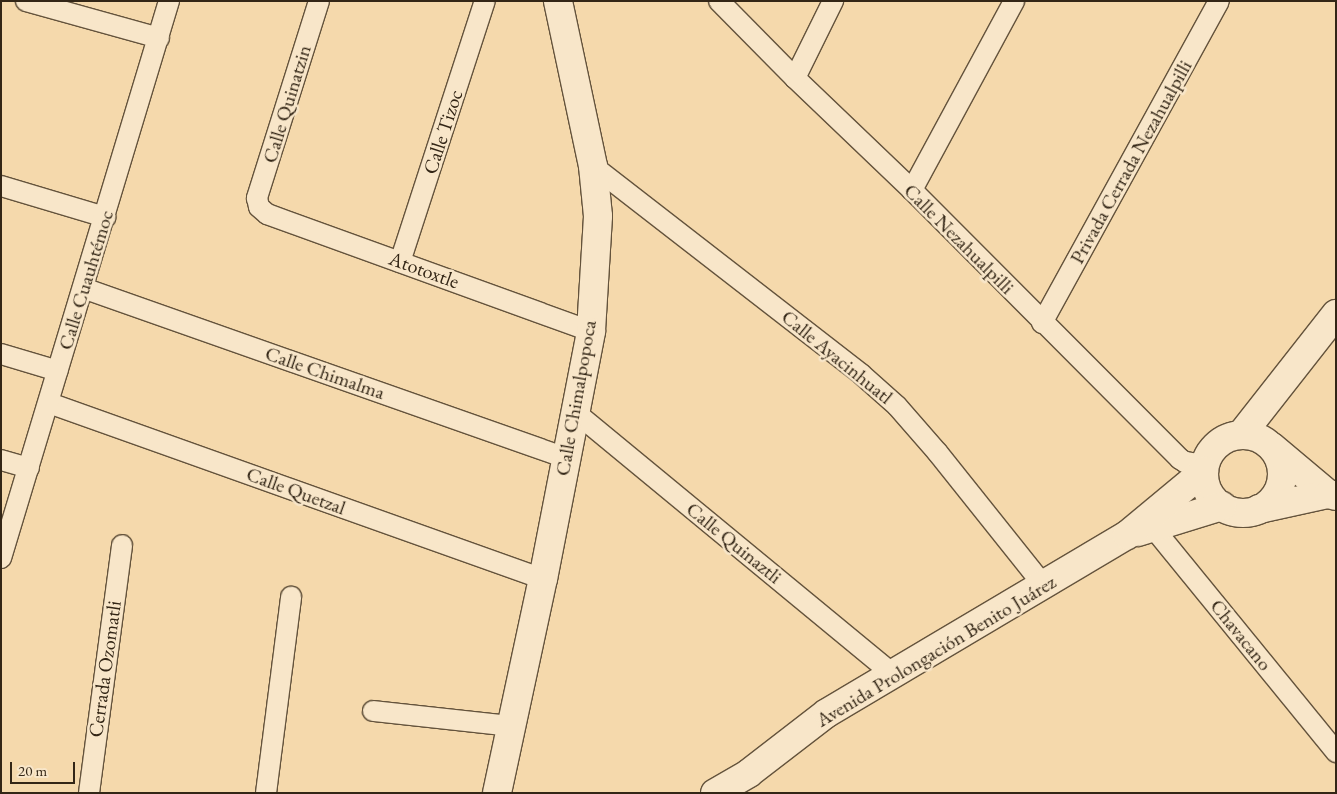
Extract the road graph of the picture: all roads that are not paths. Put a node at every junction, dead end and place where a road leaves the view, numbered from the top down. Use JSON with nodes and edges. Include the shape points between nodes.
{"nodes":[{"id":1,"x":26,"y":1,"type":"edge"},
{"id":2,"x":169,"y":1,"type":"edge"},
{"id":3,"x":319,"y":1,"type":"edge"},
{"id":4,"x":485,"y":1,"type":"edge"},
{"id":5,"x":558,"y":1,"type":"edge"},
{"id":6,"x":719,"y":1,"type":"edge"},
{"id":7,"x":833,"y":1,"type":"edge"},
{"id":8,"x":1014,"y":1,"type":"edge"},
{"id":9,"x":1219,"y":1,"type":"edge"},
{"id":10,"x":159,"y":38,"type":"junction"},
{"id":11,"x":795,"y":78,"type":"junction"},
{"id":12,"x":593,"y":166,"type":"junction"},
{"id":13,"x":1,"y":186,"type":"edge"},
{"id":14,"x":912,"y":190,"type":"junction"},
{"id":15,"x":259,"y":207,"type":"joint"},
{"id":16,"x":105,"y":217,"type":"junction"},
{"id":17,"x":400,"y":262,"type":"junction"},
{"id":18,"x":83,"y":288,"type":"junction"},
{"id":19,"x":1336,"y":314,"type":"edge"},
{"id":20,"x":1042,"y":323,"type":"junction"},
{"id":21,"x":590,"y":330,"type":"junction"},
{"id":22,"x":1,"y":354,"type":"edge"},
{"id":23,"x":58,"y":370,"type":"junction"},
{"id":24,"x":49,"y":403,"type":"junction"},
{"id":25,"x":575,"y":412,"type":"junction"},
{"id":26,"x":1241,"y":435,"type":"junction"},
{"id":27,"x":1272,"y":448,"type":"junction"},
{"id":28,"x":566,"y":458,"type":"junction"},
{"id":29,"x":1,"y":460,"type":"edge"},
{"id":30,"x":29,"y":468,"type":"junction"},
{"id":31,"x":1204,"y":468,"type":"junction"},
{"id":32,"x":1332,"y":495,"type":"edge"},
{"id":33,"x":1222,"y":506,"type":"junction"},
{"id":34,"x":1259,"y":509,"type":"junction"},
{"id":35,"x":1142,"y":527,"type":"junction"},
{"id":36,"x":122,"y":545,"type":"dead end"},
{"id":37,"x":1,"y":558,"type":"edge"},
{"id":38,"x":543,"y":579,"type":"junction"},
{"id":39,"x":1044,"y":586,"type":"junction"},
{"id":40,"x":291,"y":597,"type":"dead end"},
{"id":41,"x":893,"y":674,"type":"junction"},
{"id":42,"x":373,"y":711,"type":"dead end"},
{"id":43,"x":511,"y":726,"type":"junction"},
{"id":44,"x":1336,"y":752,"type":"edge"},
{"id":45,"x":749,"y":773,"type":"junction"},
{"id":46,"x":89,"y":793,"type":"edge"},
{"id":47,"x":266,"y":793,"type":"edge"},
{"id":48,"x":497,"y":793,"type":"edge"},
{"id":49,"x":715,"y":793,"type":"edge"},
{"id":50,"x":729,"y":793,"type":"edge"}],
"edges":[{"from":1,"to":10,"type":"street"},
{"from":2,"to":10,"type":"street","name":"Calle Cuauhtémoc"},
{"from":3,"to":15,"type":"street","name":"Calle Quinatzin","via":[[257,198]]},
{"from":4,"to":17,"type":"street","name":"Calle Tizoc"},
{"from":5,"to":12,"type":"street","name":"Calle Chimalpopoca"},
{"from":6,"to":11,"type":"street","name":"Calle Nezahualpilli"},
{"from":7,"to":11,"type":"street"},
{"from":8,"to":14,"type":"street"},
{"from":9,"to":20,"type":"street","name":"Privada Cerrada Nezahualpilli"},
{"from":10,"to":16,"type":"street","name":"Calle Cuauhtémoc"},
{"from":11,"to":14,"type":"street","name":"Calle Nezahualpilli"},
{"from":12,"to":21,"type":"street","name":"Calle Chimalpopoca","via":[[598,216]]},
{"from":12,"to":39,"type":"street","name":"Calle Ayacinhuatl","via":[[861,374],[897,406]]},
{"from":13,"to":16,"type":"street"},
{"from":14,"to":20,"type":"street","name":"Calle Nezahualpilli"},
{"from":15,"to":17,"type":"street","name":"Atotoxtle","via":[[267,214]]},
{"from":16,"to":18,"type":"street","name":"Calle Cuauhtémoc"},
{"from":17,"to":21,"type":"street","name":"Atotoxtle"},
{"from":18,"to":23,"type":"street","name":"Calle Cuauhtémoc"},
{"from":18,"to":28,"type":"street","name":"Calle Chimalma"},
{"from":19,"to":26,"type":"street"},
{"from":20,"to":31,"type":"street","name":"Calle Nezahualpilli","via":[[1180,459]]},
{"from":21,"to":25,"type":"street","name":"Calle Chimalpopoca"},
{"from":22,"to":23,"type":"street"},
{"from":23,"to":24,"type":"street","name":"Calle Cuauhtémoc"},
{"from":24,"to":30,"type":"street","name":"Calle Cuauhtémoc"},
{"from":24,"to":38,"type":"street","name":"Calle Quetzal"},
{"from":25,"to":28,"type":"street","name":"Calle Chimalpopoca"},
{"from":25,"to":41,"type":"street","name":"Calle Quinaztli"},
{"from":26,"to":27,"type":"street","via":[[1263,440]]},
{"from":26,"to":31,"type":"street","via":[[1227,438],[1216,446]]},
{"from":27,"to":32,"type":"street"},
{"from":27,"to":34,"type":"street","via":[[1280,460],[1279,489]]},
{"from":28,"to":38,"type":"street","name":"Calle Chimalpopoca"},
{"from":29,"to":30,"type":"street"},
{"from":30,"to":37,"type":"street","name":"Calle Cuauhtémoc"},
{"from":31,"to":33,"type":"street","via":[[1208,492]]},
{"from":31,"to":35,"type":"street","name":"Avenida Prolongación Benito Juárez"},
{"from":32,"to":34,"type":"street"},
{"from":33,"to":34,"type":"street","via":[[1233,511]]},
{"from":33,"to":35,"type":"street","name":"Avenida Prolongación Benito Juárez"},
{"from":35,"to":39,"type":"street","name":"Avenida Prolongación Benito Juárez"},
{"from":35,"to":44,"type":"street","name":"Chavacano"},
{"from":36,"to":46,"type":"street","name":"Cerrada Ozomatli"},
{"from":38,"to":43,"type":"street","name":"Calle Chimalpopoca"},
{"from":39,"to":41,"type":"street","name":"Avenida Prolongación Benito Juárez"},
{"from":40,"to":47,"type":"street"},
{"from":41,"to":45,"type":"street","name":"Avenida Prolongación Benito Juárez","via":[[827,713]]},
{"from":42,"to":43,"type":"street"},
{"from":43,"to":48,"type":"street","name":"Calle Chimalpopoca"},
{"from":45,"to":49,"type":"street","name":"Avenida Prolongación Benito Juárez"},
{"from":45,"to":50,"type":"street","name":"Avenida Prolongación Benito Juárez"}]}
